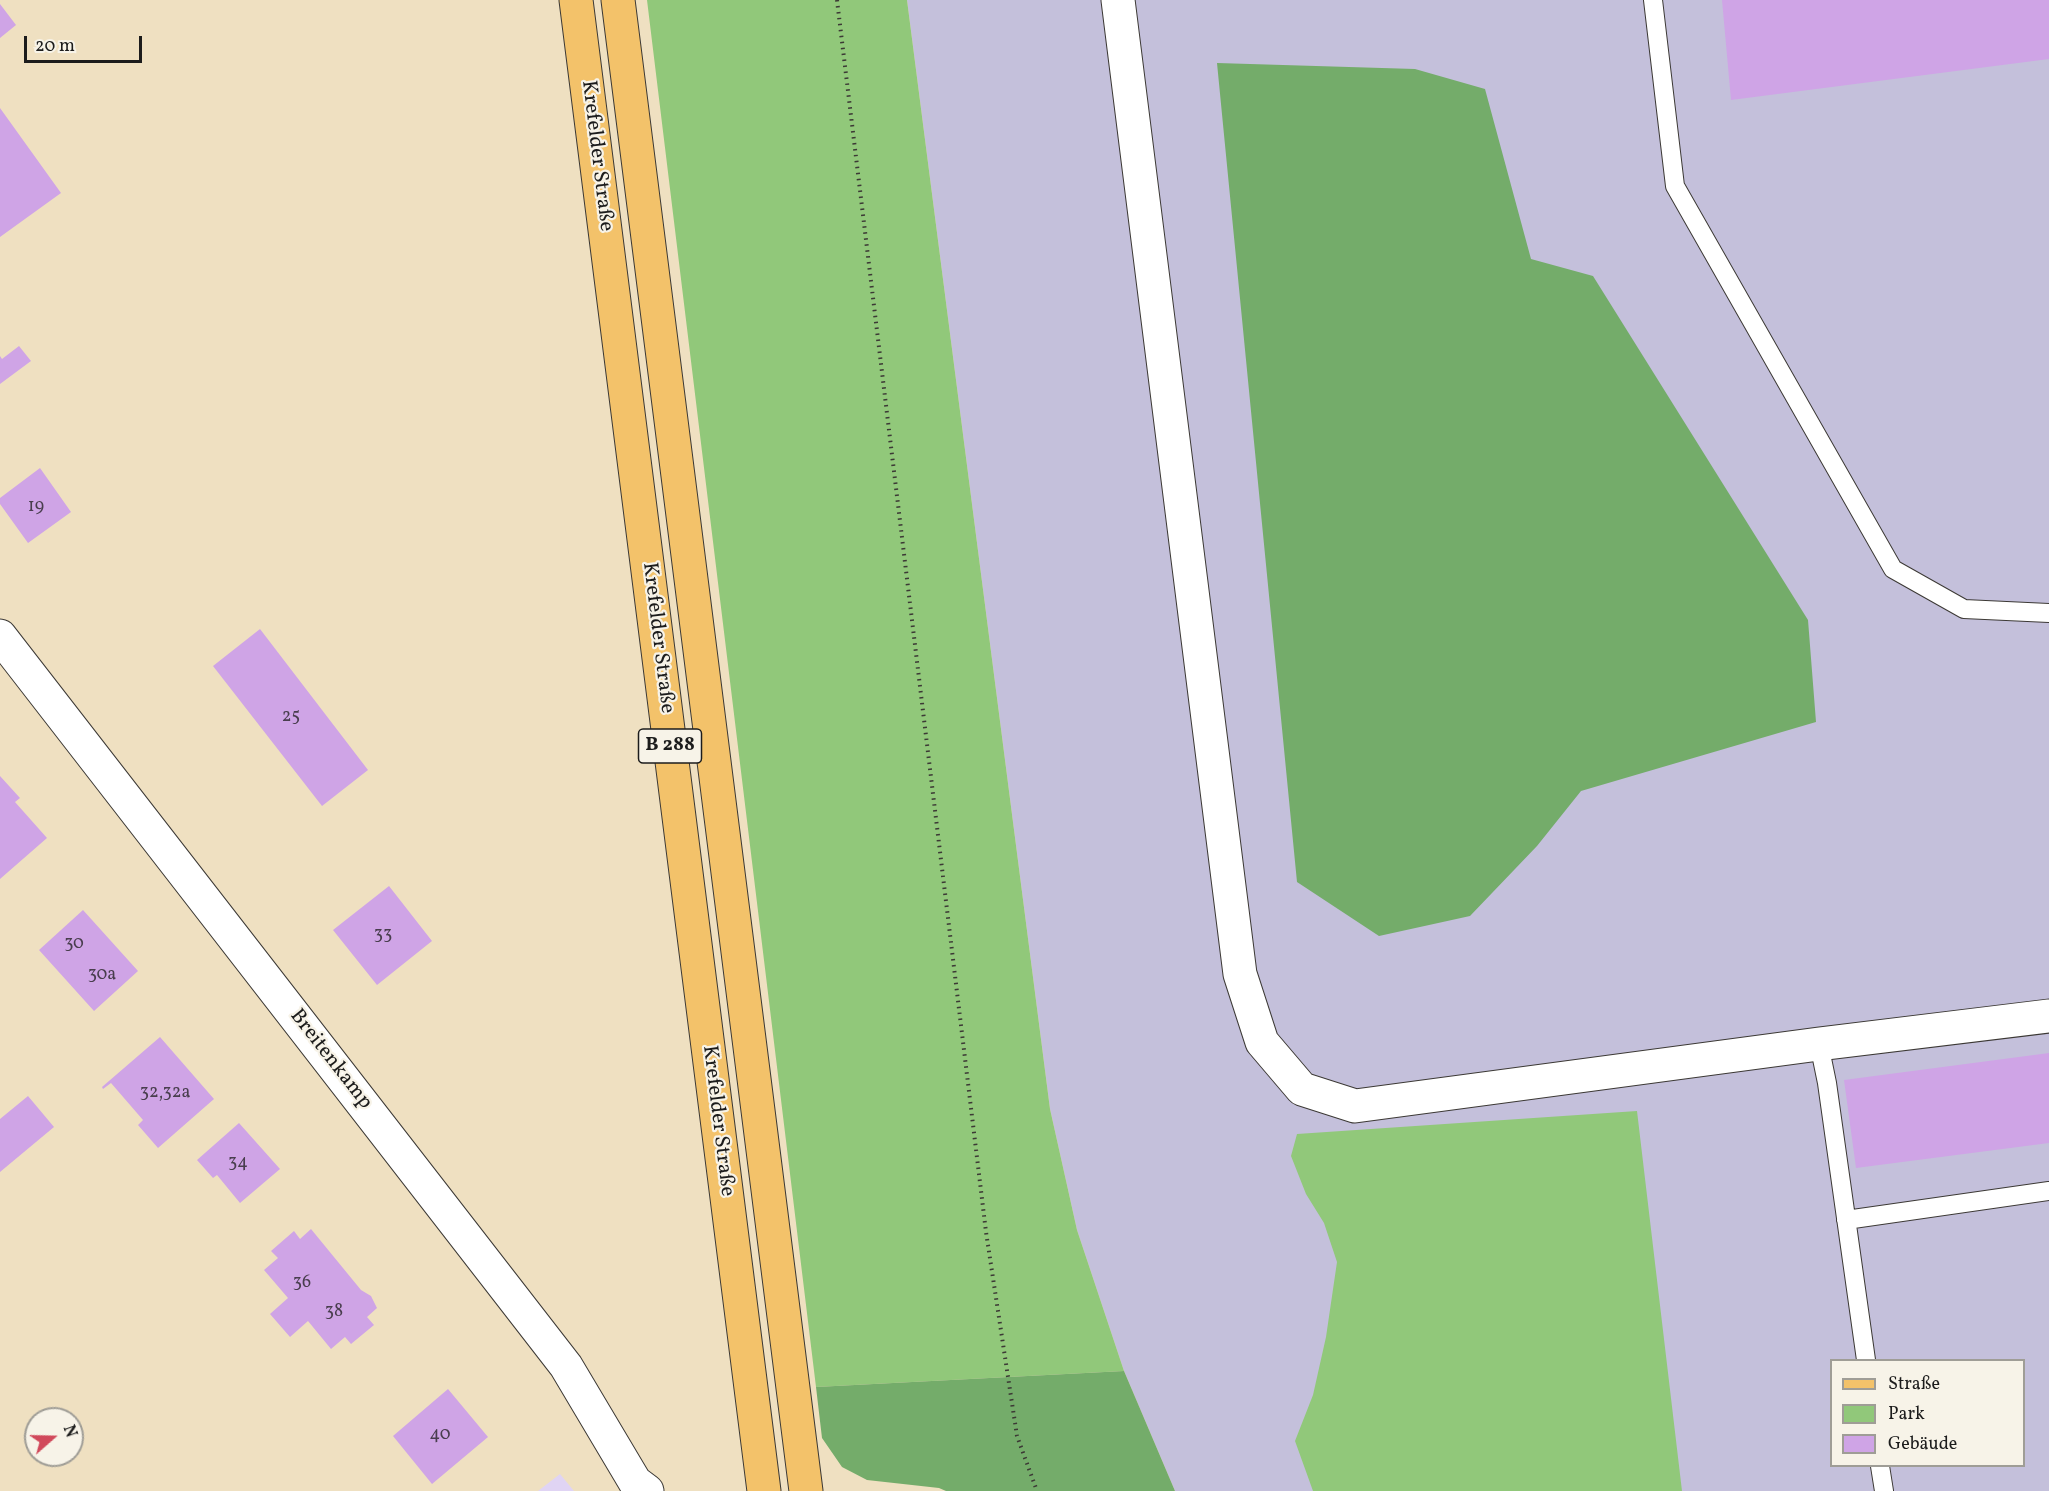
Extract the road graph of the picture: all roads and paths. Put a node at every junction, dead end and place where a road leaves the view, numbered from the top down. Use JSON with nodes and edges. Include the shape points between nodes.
{"nodes":[{"id":1,"x":576,"y":0,"type":"edge"},
{"id":2,"x":618,"y":0,"type":"edge"},
{"id":3,"x":837,"y":0,"type":"edge"},
{"id":4,"x":1118,"y":0,"type":"edge"},
{"id":5,"x":1653,"y":0,"type":"edge"},
{"id":6,"x":2049,"y":613,"type":"edge"},
{"id":7,"x":0,"y":636,"type":"edge"},
{"id":8,"x":2049,"y":1016,"type":"edge"},
{"id":9,"x":1819,"y":1044,"type":"junction"},
{"id":10,"x":2049,"y":1191,"type":"edge"},
{"id":11,"x":1846,"y":1220,"type":"junction"},
{"id":12,"x":1866,"y":1359,"type":"edge"},
{"id":13,"x":1880,"y":1467,"type":"edge"},
{"id":14,"x":647,"y":1491,"type":"edge"},
{"id":15,"x":765,"y":1491,"type":"edge"},
{"id":16,"x":806,"y":1491,"type":"edge"},
{"id":17,"x":1037,"y":1491,"type":"edge"},
{"id":18,"x":1884,"y":1491,"type":"edge"}],
"edges":[{"from":1,"to":15,"type":"main road","name":"Krefelder Straße","number":"B 288"},
{"from":2,"to":16,"type":"main road","name":"Krefelder Straße","number":"B 288"},
{"from":3,"to":17,"type":"path","via":[[986,1232],[1017,1436]]},
{"from":4,"to":9,"type":"street","via":[[1240,974],[1262,1041],[1302,1089],[1355,1106]]},
{"from":5,"to":6,"type":"lane","via":[[1675,186],[1893,569],[1964,609]]},
{"from":7,"to":14,"type":"street","name":"Breitenkamp","via":[[566,1366],[635,1482]]},
{"from":8,"to":9,"type":"street"},
{"from":9,"to":11,"type":"lane"},
{"from":10,"to":11,"type":"lane"},
{"from":11,"to":12,"type":"lane"},
{"from":13,"to":18,"type":"lane"}]}
